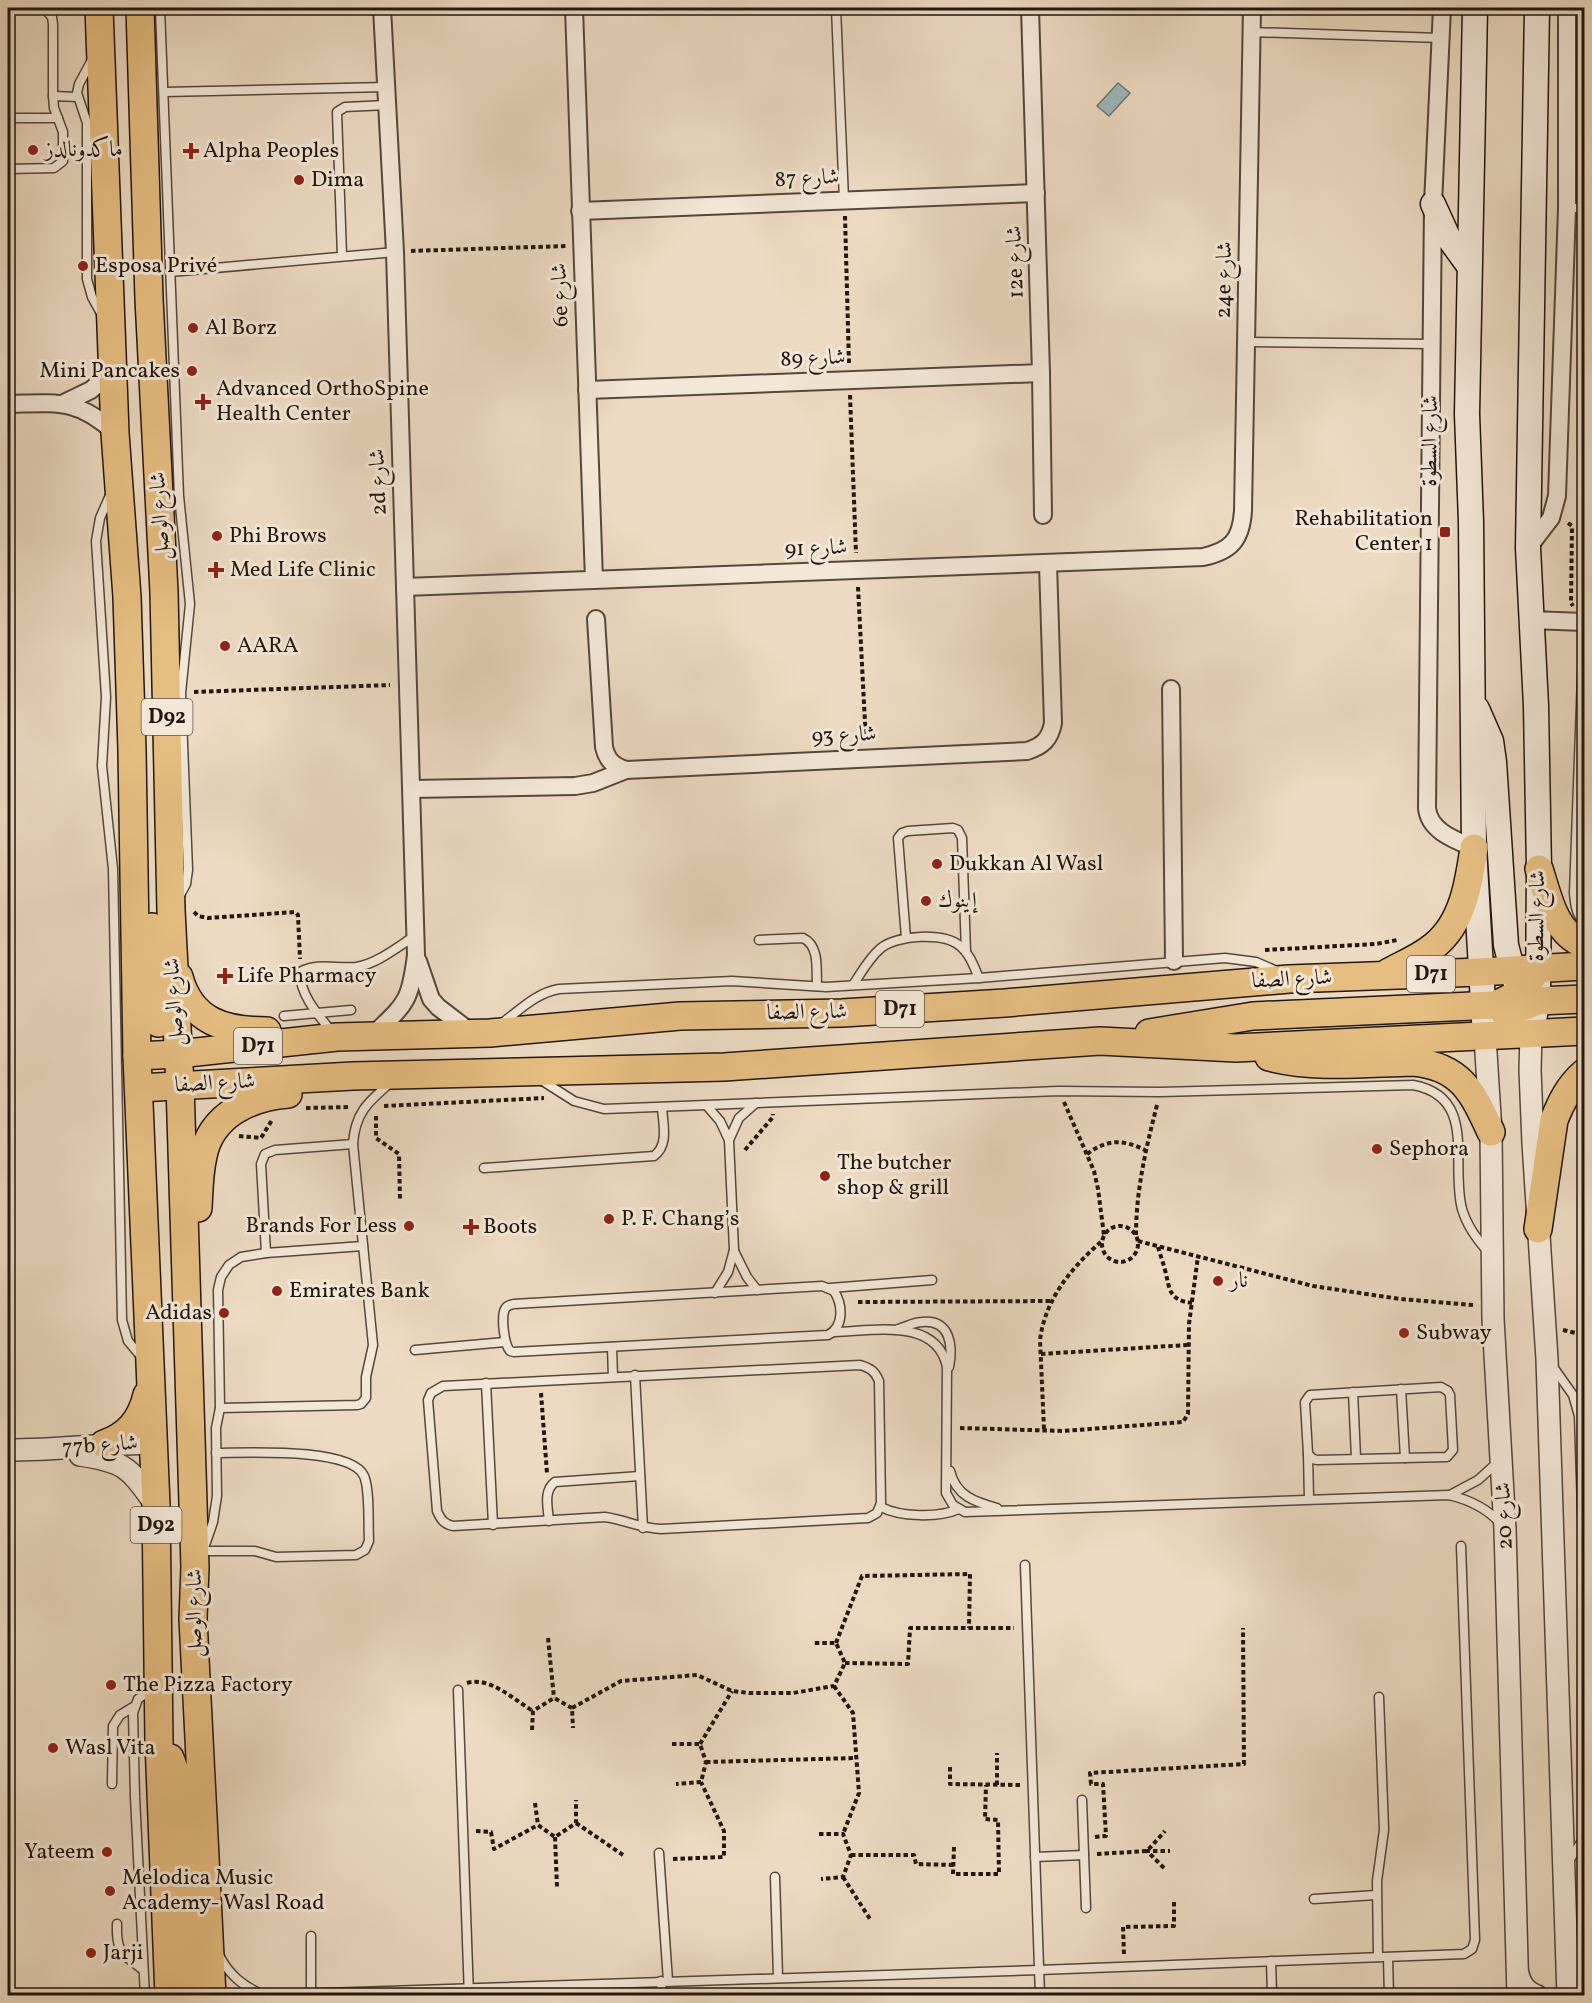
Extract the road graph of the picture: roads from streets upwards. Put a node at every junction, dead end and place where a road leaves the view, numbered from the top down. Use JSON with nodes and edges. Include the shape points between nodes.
{"nodes":[{"id":1,"x":99,"y":8,"type":"edge"},
{"id":2,"x":124,"y":8,"type":"edge"},
{"id":3,"x":140,"y":8,"type":"edge"},
{"id":4,"x":382,"y":8,"type":"edge"},
{"id":5,"x":574,"y":8,"type":"edge"},
{"id":6,"x":1030,"y":8,"type":"edge"},
{"id":7,"x":1251,"y":8,"type":"edge"},
{"id":8,"x":1442,"y":8,"type":"edge"},
{"id":9,"x":1475,"y":8,"type":"edge"},
{"id":10,"x":1537,"y":8,"type":"edge"},
{"id":11,"x":1567,"y":8,"type":"edge"},
{"id":12,"x":1036,"y":193,"type":"junction"},
{"id":13,"x":1433,"y":204,"type":"junction"},
{"id":14,"x":580,"y":212,"type":"junction"},
{"id":15,"x":1469,"y":266,"type":"junction"},
{"id":16,"x":148,"y":299,"type":"junction"},
{"id":17,"x":113,"y":371,"type":"junction"},
{"id":18,"x":1041,"y":373,"type":"junction"},
{"id":19,"x":587,"y":390,"type":"junction"},
{"id":20,"x":64,"y":403,"type":"junction"},
{"id":21,"x":8,"y":404,"type":"edge"},
{"id":22,"x":115,"y":433,"type":"junction"},
{"id":23,"x":1043,"y":515,"type":"dead end"},
{"id":24,"x":1528,"y":548,"type":"junction"},
{"id":25,"x":1227,"y":550,"type":"joint"},
{"id":26,"x":1048,"y":564,"type":"junction"},
{"id":27,"x":594,"y":580,"type":"junction"},
{"id":28,"x":405,"y":587,"type":"junction"},
{"id":29,"x":596,"y":619,"type":"dead end"},
{"id":30,"x":1530,"y":620,"type":"junction"},
{"id":31,"x":1584,"y":622,"type":"edge"},
{"id":32,"x":1171,"y":689,"type":"dead end"},
{"id":33,"x":1473,"y":702,"type":"junction"},
{"id":34,"x":626,"y":770,"type":"junction"},
{"id":35,"x":412,"y":789,"type":"junction"},
{"id":36,"x":1474,"y":848,"type":"junction"},
{"id":37,"x":1539,"y":869,"type":"junction"},
{"id":38,"x":1505,"y":933,"type":"junction"},
{"id":39,"x":1538,"y":935,"type":"junction"},
{"id":40,"x":1584,"y":944,"type":"edge"},
{"id":41,"x":173,"y":954,"type":"junction"},
{"id":42,"x":416,"y":954,"type":"junction"},
{"id":43,"x":1174,"y":961,"type":"road end"},
{"id":44,"x":1584,"y":966,"type":"edge"},
{"id":45,"x":1538,"y":968,"type":"junction"},
{"id":46,"x":1480,"y":972,"type":"junction"},
{"id":47,"x":1450,"y":973,"type":"junction"},
{"id":48,"x":1382,"y":975,"type":"junction"},
{"id":49,"x":1523,"y":993,"type":"junction"},
{"id":50,"x":1576,"y":999,"type":"edge"},
{"id":51,"x":1483,"y":1007,"type":"junction"},
{"id":52,"x":1452,"y":1008,"type":"junction"},
{"id":53,"x":1576,"y":1031,"type":"edge"},
{"id":54,"x":481,"y":1033,"type":"junction"},
{"id":55,"x":1532,"y":1033,"type":"junction"},
{"id":56,"x":372,"y":1036,"type":"junction"},
{"id":57,"x":337,"y":1037,"type":"junction"},
{"id":58,"x":1485,"y":1037,"type":"junction"},
{"id":59,"x":1100,"y":1041,"type":"junction"},
{"id":60,"x":1236,"y":1048,"type":"junction"},
{"id":61,"x":160,"y":1055,"type":"junction"},
{"id":62,"x":1584,"y":1073,"type":"edge"},
{"id":63,"x":353,"y":1076,"type":"junction"},
{"id":64,"x":180,"y":1085,"type":"junction"},
{"id":65,"x":139,"y":1088,"type":"junction"},
{"id":66,"x":1491,"y":1132,"type":"junction"},
{"id":67,"x":1538,"y":1229,"type":"junction"},
{"id":68,"x":186,"y":1274,"type":"junction"},
{"id":69,"x":149,"y":1375,"type":"junction"},
{"id":70,"x":153,"y":1443,"type":"junction"},
{"id":71,"x":104,"y":1444,"type":"junction"},
{"id":72,"x":8,"y":1450,"type":"edge"},
{"id":73,"x":47,"y":1450,"type":"junction"},
{"id":74,"x":156,"y":1505,"type":"junction"},
{"id":75,"x":159,"y":1742,"type":"junction"},
{"id":76,"x":1566,"y":1906,"type":"junction"},
{"id":77,"x":1584,"y":1941,"type":"edge"},
{"id":78,"x":1568,"y":1971,"type":"junction"},
{"id":79,"x":1518,"y":1985,"type":"edge"},
{"id":80,"x":169,"y":1995,"type":"edge"},
{"id":81,"x":188,"y":1995,"type":"edge"},
{"id":82,"x":212,"y":1995,"type":"edge"},
{"id":83,"x":1537,"y":1995,"type":"edge"},
{"id":84,"x":1550,"y":1995,"type":"edge"},
{"id":85,"x":1568,"y":1995,"type":"edge"}],
"edges":[{"from":1,"to":17,"type":"main road","name":"شارع الوصل","number":"D92"},
{"from":2,"to":16,"type":"main road","via":[[136,222]]},
{"from":3,"to":16,"type":"main road","name":"شارع الوصل","number":"D92"},
{"from":4,"to":28,"type":"street","name":"2d شارع","via":[[395,252]]},
{"from":5,"to":14,"type":"street","name":"6e شارع"},
{"from":6,"to":12,"type":"street","name":"12e شارع"},
{"from":7,"to":25,"type":"street","name":"24e شارع","via":[[1243,519]]},
{"from":8,"to":13,"type":"street","name":"شارع السطوة"},
{"from":9,"to":15,"type":"main road","name":"شارع السطوة"},
{"from":10,"to":24,"type":"main road","name":"شارع السطوة"},
{"from":11,"to":24,"type":"street","via":[[1567,207],[1557,496],[1546,526]]},
{"from":12,"to":14,"type":"street","name":"شارع 87"},
{"from":12,"to":18,"type":"street","name":"12e شارع"},
{"from":13,"to":15,"type":"main road","via":[[1448,237]]},
{"from":13,"to":36,"type":"street","name":"شارع السطوة","via":[[1427,808],[1432,824]]},
{"from":14,"to":19,"type":"street","name":"6e شارع"},
{"from":15,"to":33,"type":"main road","name":"شارع السطوة","via":[[1467,414]]},
{"from":16,"to":41,"type":"main road","name":"شارع الوصل","number":"D92","via":[[177,900]]},
{"from":17,"to":20,"type":"street","via":[[91,390]]},
{"from":17,"to":22,"type":"main road","name":"شارع الوصل","number":"D92"},
{"from":18,"to":19,"type":"street","name":"شارع 89"},
{"from":18,"to":23,"type":"street","name":"12e شارع"},
{"from":19,"to":27,"type":"street","name":"6e شارع"},
{"from":20,"to":21,"type":"street"},
{"from":20,"to":22,"type":"street","via":[[92,414]]},
{"from":22,"to":61,"type":"main road","name":"شارع الوصل","number":"D92","via":[[127,597],[132,750]]},
{"from":24,"to":30,"type":"main road","name":"شارع السطوة"},
{"from":25,"to":26,"type":"street","name":"شارع 91","via":[[1203,557]]},
{"from":26,"to":27,"type":"street","name":"شارع 91"},
{"from":26,"to":34,"type":"street","name":"شارع 93","via":[[1053,723],[1051,733],[1037,748]]},
{"from":27,"to":28,"type":"street","name":"شارع 91"},
{"from":28,"to":35,"type":"street","name":"2d شارع"},
{"from":29,"to":34,"type":"street","via":[[604,747],[611,762]]},
{"from":30,"to":31,"type":"street"},
{"from":30,"to":37,"type":"main road","name":"شارع السطوة"},
{"from":32,"to":43,"type":"street"},
{"from":33,"to":36,"type":"main road","name":"شارع السطوة"},
{"from":33,"to":38,"type":"main road","via":[[1487,731],[1494,762]]},
{"from":34,"to":35,"type":"street","name":"شارع 93","via":[[575,786]]},
{"from":35,"to":42,"type":"street","name":"2d شارع"},
{"from":36,"to":46,"type":"main road","name":"شارع السطوة"},
{"from":36,"to":48,"type":"main road","via":[[1470,879],[1452,926],[1435,946]]},
{"from":37,"to":39,"type":"main road","name":"شارع السطوة"},
{"from":37,"to":40,"type":"main road","via":[[1557,920]]},
{"from":38,"to":39,"type":"main road","via":[[1510,942],[1521,946],[1532,943]]},
{"from":38,"to":49,"type":"main road"},
{"from":39,"to":45,"type":"main road","name":"شارع السطوة"},
{"from":41,"to":57,"type":"main road","via":[[190,1002],[215,1023],[247,1031],[306,1031]]},
{"from":41,"to":61,"type":"main road","name":"شارع الوصل","number":"D92"},
{"from":42,"to":54,"type":"street","name":"2d شارع","via":[[431,999]]},
{"from":42,"to":56,"type":"street","name":"2d شارع","via":[[409,995]]},
{"from":44,"to":45,"type":"main road","name":"شارع الصفا","number":"D71"},
{"from":45,"to":49,"type":"main road","name":"شارع الصفا","number":"D71"},
{"from":46,"to":47,"type":"main road","name":"شارع الصفا","number":"D71"},
{"from":46,"to":49,"type":"main road","name":"شارع الصفا","number":"D71"},
{"from":46,"to":51,"type":"main road","name":"شارع السطوة"},
{"from":47,"to":48,"type":"main road","name":"شارع الصفا","number":"D71"},
{"from":47,"to":52,"type":"main road","via":[[1464,981],[1467,990],[1460,1004]]},
{"from":48,"to":54,"type":"main road","name":"شارع الصفا","number":"D71","via":[[842,1013],[680,1016]]},
{"from":49,"to":50,"type":"main road"},
{"from":49,"to":51,"type":"main road"},
{"from":49,"to":55,"type":"main road"},
{"from":49,"to":58,"type":"main road","via":[[1492,1024]]},
{"from":50,"to":53,"type":"main road","via":[[1561,1005],[1558,1012],[1562,1027]]},
{"from":51,"to":52,"type":"main road"},
{"from":51,"to":58,"type":"main road","name":"شارع السطوة"},
{"from":52,"to":59,"type":"main road","via":[[1245,1017]]},
{"from":53,"to":55,"type":"main road","name":"شارع الصفا","number":"D71"},
{"from":54,"to":56,"type":"main road","name":"شارع الصفا","number":"D71"},
{"from":55,"to":58,"type":"main road","name":"شارع الصفا","number":"D71"},
{"from":55,"to":67,"type":"street","name":"شارع 20","via":[[1530,1070]]},
{"from":56,"to":57,"type":"main road","name":"شارع الصفا","number":"D71"},
{"from":57,"to":61,"type":"main road","name":"شارع الصفا","number":"D71"},
{"from":58,"to":60,"type":"main road","name":"شارع الصفا","number":"D71"},
{"from":58,"to":66,"type":"street","name":"شارع 20"},
{"from":59,"to":60,"type":"main road","name":"شارع الصفا","number":"D71"},
{"from":59,"to":63,"type":"main road","name":"شارع الصفا","number":"D71","via":[[724,1067]]},
{"from":60,"to":66,"type":"main road","via":[[1298,1062],[1413,1062],[1443,1068],[1470,1089]]},
{"from":61,"to":64,"type":"main road","name":"شارع الوصل","number":"D92"},
{"from":61,"to":65,"type":"main road","name":"شارع الوصل","number":"D92"},
{"from":62,"to":67,"type":"main road","via":[[1568,1092],[1554,1120]]},
{"from":63,"to":64,"type":"main road","name":"شارع الصفا","number":"D71"},
{"from":63,"to":68,"type":"main road","via":[[331,1090],[258,1098],[231,1112],[220,1123],[203,1154],[194,1248]]},
{"from":64,"to":65,"type":"main road","name":"شارع الصفا","number":"D71"},
{"from":64,"to":68,"type":"main road","name":"شارع الوصل","number":"D92"},
{"from":65,"to":69,"type":"main road","name":"شارع الوصل","number":"D92"},
{"from":66,"to":79,"type":"street","name":"شارع 20","via":[[1493,1319],[1503,1458]]},
{"from":67,"to":76,"type":"street","name":"شارع 20","via":[[1547,1359]]},
{"from":68,"to":82,"type":"main road","name":"شارع الوصل","number":"D92","via":[[199,1559],[193,1619]]},
{"from":69,"to":70,"type":"main road","name":"شارع الوصل","number":"D92"},
{"from":69,"to":71,"type":"main road","via":[[137,1422],[122,1436]]},
{"from":70,"to":71,"type":"street","name":"77b شارع"},
{"from":70,"to":74,"type":"main road","name":"شارع الوصل","number":"D92"},
{"from":71,"to":73,"type":"street","name":"77b شارع"},
{"from":72,"to":73,"type":"street","name":"77b شارع"},
{"from":73,"to":74,"type":"street","name":"77b شارع","via":[[116,1462],[132,1473]]},
{"from":74,"to":75,"type":"main road","name":"شارع الوصل","number":"D92"},
{"from":75,"to":80,"type":"main road","name":"شارع الوصل","number":"D92"},
{"from":75,"to":81,"type":"main road","via":[[171,1759],[180,1789]]},
{"from":76,"to":77,"type":"street"},
{"from":76,"to":78,"type":"street","name":"شارع 20"},
{"from":78,"to":84,"type":"street","via":[[1566,1982]]},
{"from":78,"to":85,"type":"street","name":"شارع 20"},
{"from":79,"to":83,"type":"street"}]}
